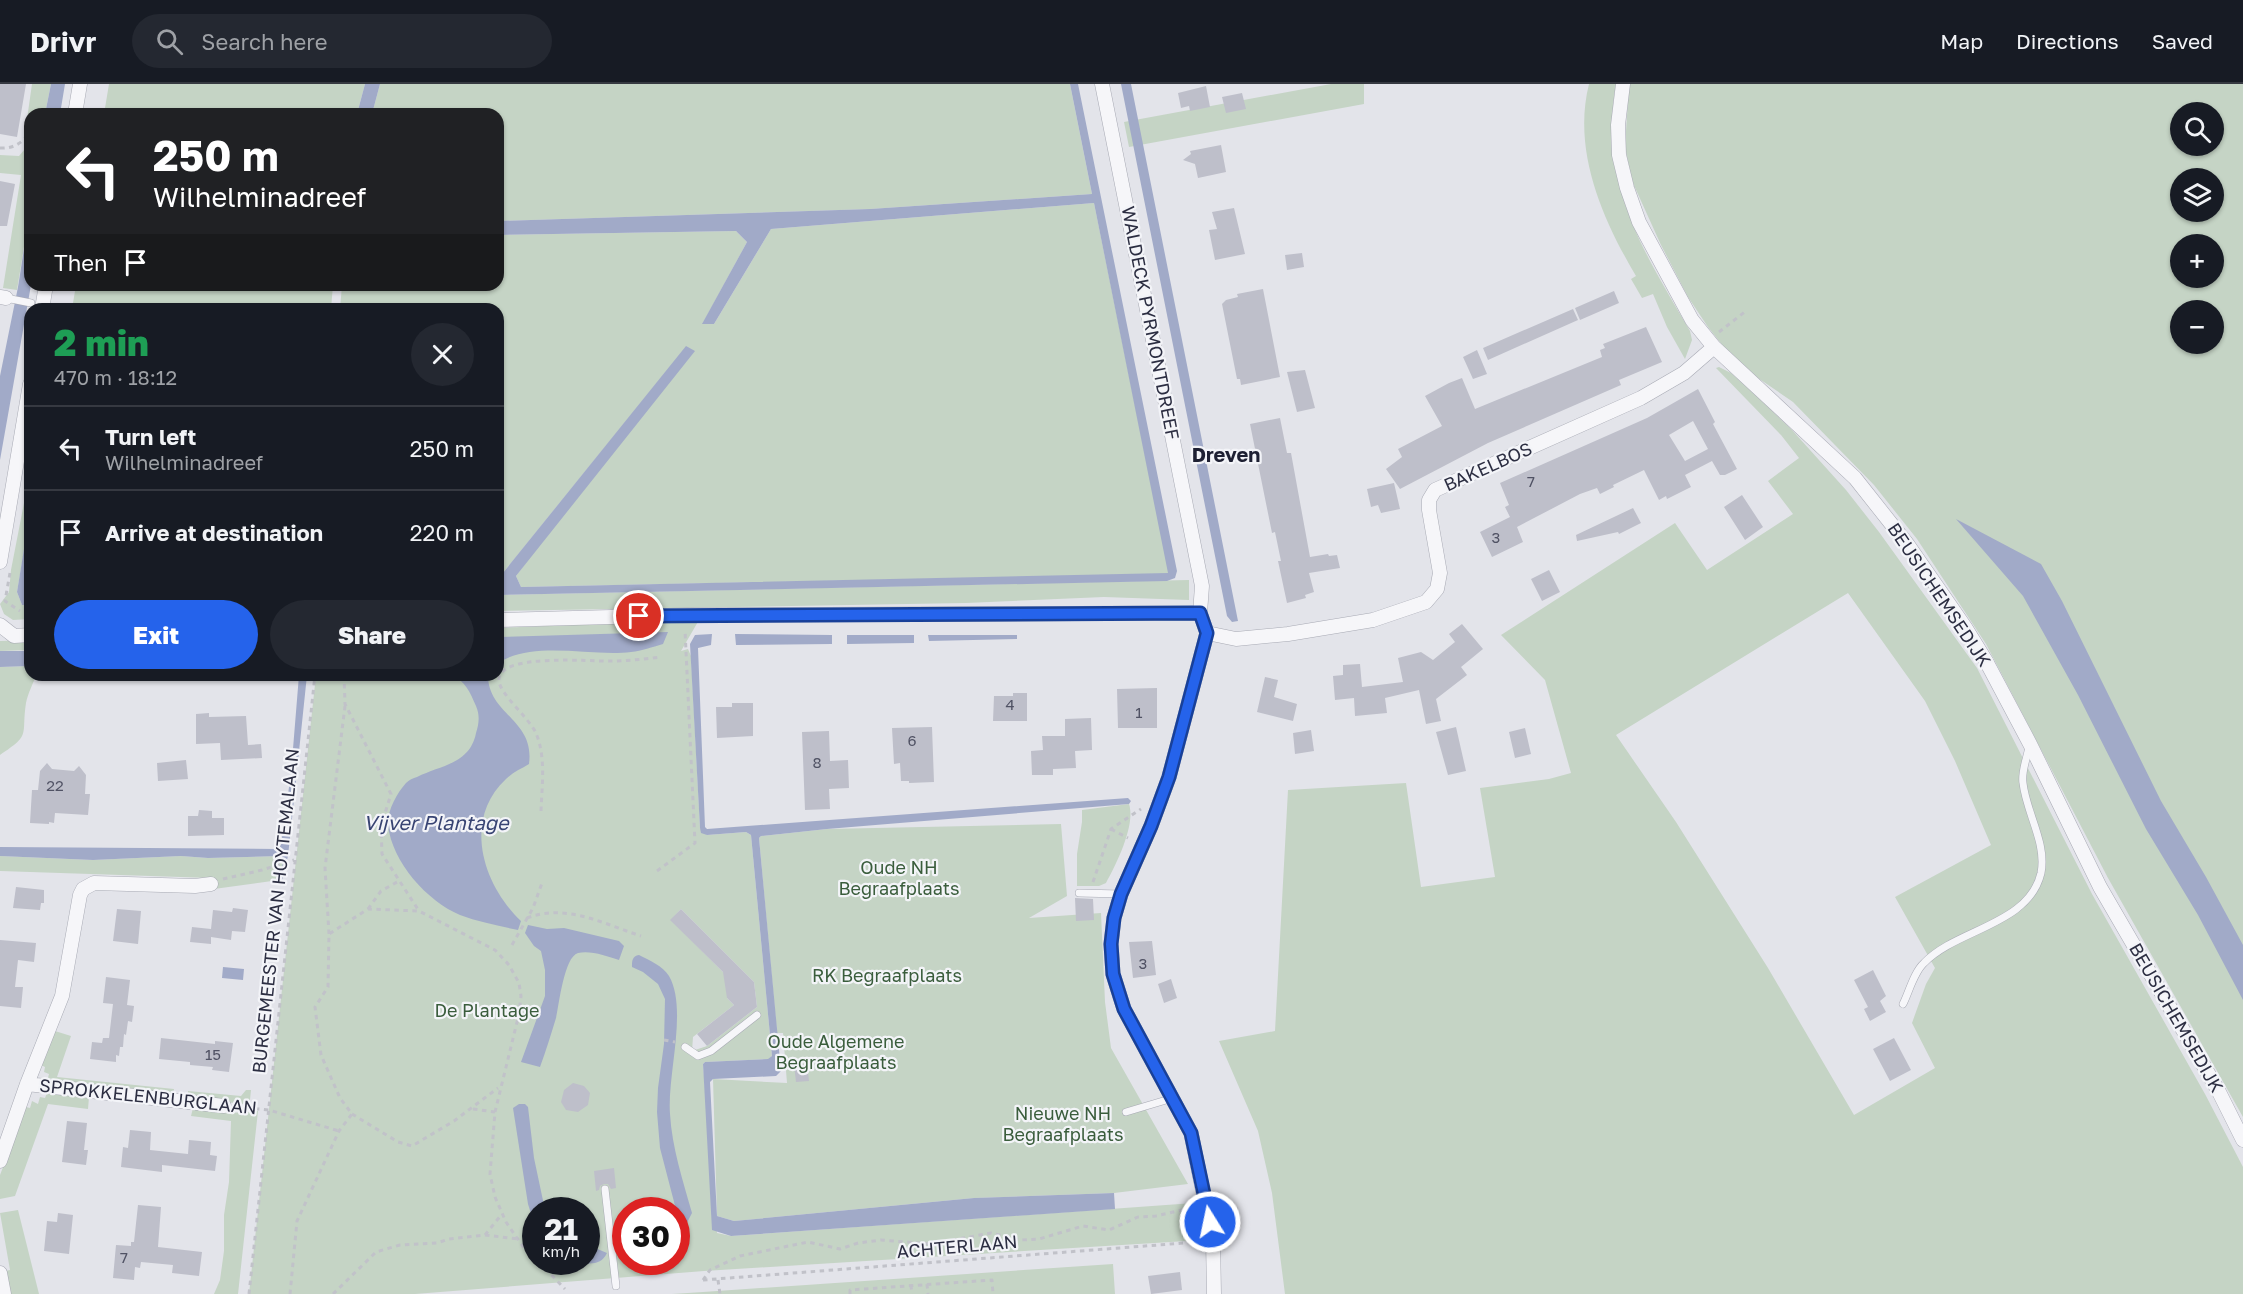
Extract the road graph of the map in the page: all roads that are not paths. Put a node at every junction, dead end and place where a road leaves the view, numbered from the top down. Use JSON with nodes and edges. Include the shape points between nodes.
{"nodes":[{"id":1,"x":80,"y":84,"type":"edge"},
{"id":2,"x":1102,"y":84,"type":"edge"},
{"id":3,"x":1623,"y":84,"type":"edge"},
{"id":4,"x":76,"y":108,"type":"edge"},
{"id":5,"x":3,"y":297,"type":"edge"},
{"id":6,"x":26,"y":303,"type":"edge"},
{"id":7,"x":1714,"y":341,"type":"junction"},
{"id":8,"x":24,"y":420,"type":"edge"},
{"id":9,"x":0,"y":562,"type":"edge"},
{"id":10,"x":1200,"y":613,"type":"junction"},
{"id":11,"x":504,"y":620,"type":"edge"},
{"id":12,"x":0,"y":625,"type":"edge"},
{"id":13,"x":1207,"y":633,"type":"junction"},
{"id":14,"x":24,"y":635,"type":"edge"},
{"id":15,"x":2030,"y":744,"type":"junction"},
{"id":16,"x":211,"y":884,"type":"road end"},
{"id":17,"x":1079,"y":893,"type":"dead end"},
{"id":18,"x":1121,"y":894,"type":"junction"},
{"id":19,"x":1903,"y":1004,"type":"dead end"},
{"id":20,"x":757,"y":1015,"type":"dead end"},
{"id":21,"x":686,"y":1047,"type":"dead end"},
{"id":22,"x":27,"y":1084,"type":"junction"},
{"id":23,"x":1173,"y":1098,"type":"junction"},
{"id":24,"x":224,"y":1106,"type":"road end"},
{"id":25,"x":1126,"y":1112,"type":"dead end"},
{"id":26,"x":2243,"y":1140,"type":"edge"},
{"id":27,"x":0,"y":1161,"type":"edge"},
{"id":28,"x":605,"y":1189,"type":"dead end"},
{"id":29,"x":0,"y":1273,"type":"edge"},
{"id":30,"x":616,"y":1286,"type":"dead end"},
{"id":31,"x":4,"y":1294,"type":"edge"},
{"id":32,"x":1214,"y":1294,"type":"edge"}],
"edges":[{"from":1,"to":4,"type":"street"},
{"from":2,"to":10,"type":"street","name":"WALDECK PYRMONTDREEF","via":[[1202,586]]},
{"from":3,"to":7,"type":"street","name":"BEUSICHEMSEDIJK","via":[[1619,155],[1639,222],[1692,320]]},
{"from":5,"to":6,"type":"lane"},
{"from":7,"to":13,"type":"street","name":"BAKELBOS","via":[[1684,373],[1641,398],[1435,490],[1429,510],[1440,573],[1437,588],[1426,602],[1373,620],[1288,634],[1236,639]]},
{"from":7,"to":15,"type":"street","name":"BEUSICHEMSEDIJK","via":[[1855,478],[1908,545],[1986,661]]},
{"from":8,"to":9,"type":"street"},
{"from":10,"to":11,"type":"street","via":[[686,615]]},
{"from":10,"to":13,"type":"street","name":"WALDECK PYRMONTDREEF"},
{"from":12,"to":14,"type":"street","via":[[14,636]]},
{"from":13,"to":18,"type":"street","via":[[1162,798]]},
{"from":15,"to":19,"type":"lane","via":[[2022,781],[2041,852],[2041,872],[2032,893],[2016,910],[1922,964]]},
{"from":15,"to":26,"type":"street","name":"BEUSICHEMSEDIJK","via":[[2100,887]]},
{"from":16,"to":22,"type":"street","name":"SPROKKELENBURGLAAN","via":[[94,883],[83,889],[62,996]]},
{"from":17,"to":18,"type":"lane"},
{"from":18,"to":23,"type":"street","via":[[1111,944],[1117,991],[1150,1061]]},
{"from":20,"to":21,"type":"lane","via":[[711,1052],[698,1056]]},
{"from":22,"to":24,"type":"street","name":"SPROKKELENBURGLAAN"},
{"from":22,"to":27,"type":"street","name":"SPROKKELENBURGLAAN"},
{"from":23,"to":25,"type":"lane"},
{"from":23,"to":32,"type":"street","via":[[1191,1133],[1207,1204],[1213,1240]]},
{"from":28,"to":30,"type":"lane"},
{"from":29,"to":31,"type":"street"}]}
